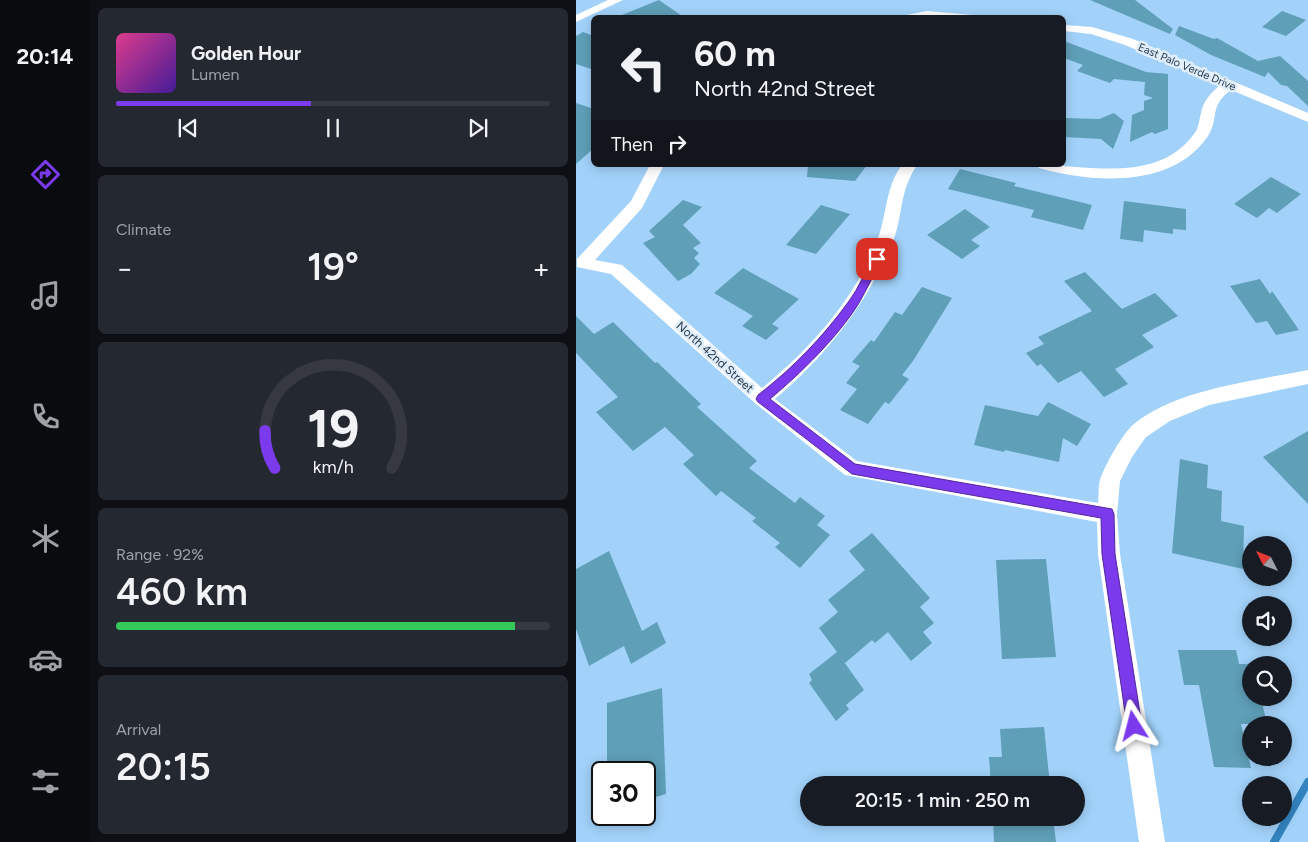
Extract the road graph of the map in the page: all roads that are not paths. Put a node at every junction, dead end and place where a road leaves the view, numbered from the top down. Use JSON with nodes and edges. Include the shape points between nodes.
{"nodes":[{"id":1,"x":617,"y":0,"type":"edge"},
{"id":2,"x":602,"y":7,"type":"junction"},
{"id":3,"x":613,"y":14,"type":"dead end"},
{"id":4,"x":922,"y":15,"type":"edge"},
{"id":5,"x":938,"y":15,"type":"edge"},
{"id":6,"x":576,"y":19,"type":"edge"},
{"id":7,"x":1066,"y":28,"type":"edge"},
{"id":8,"x":1229,"y":85,"type":"junction"},
{"id":9,"x":1308,"y":118,"type":"edge"},
{"id":10,"x":656,"y":167,"type":"edge"},
{"id":11,"x":909,"y":167,"type":"edge"},
{"id":12,"x":1053,"y":167,"type":"edge"},
{"id":13,"x":1308,"y":376,"type":"edge"},
{"id":14,"x":762,"y":399,"type":"junction"},
{"id":15,"x":1108,"y":514,"type":"junction"},
{"id":16,"x":1152,"y":842,"type":"edge"}],
"edges":[{"from":1,"to":2,"type":"street"},
{"from":2,"to":3,"type":"street"},
{"from":2,"to":6,"type":"street"},
{"from":4,"to":5,"type":"street"},
{"from":7,"to":8,"type":"street","name":"East Palo Verde Drive","via":[[1092,31],[1129,42]]},
{"from":8,"to":9,"type":"street","name":"East Palo Verde Drive"},
{"from":8,"to":12,"type":"street","via":[[1210,104],[1203,132],[1194,145],[1157,168],[1085,174]]},
{"from":10,"to":14,"type":"street","name":"North 42nd Street","via":[[637,204],[583,263],[616,269]]},
{"from":11,"to":14,"type":"street","via":[[900,179],[885,242],[854,302],[818,347]]},
{"from":13,"to":15,"type":"street","via":[[1207,398],[1163,414],[1140,431],[1125,451],[1110,481]]},
{"from":14,"to":15,"type":"street","name":"North 42nd Street","via":[[852,469]]},
{"from":15,"to":16,"type":"street","via":[[1109,554]]}]}
